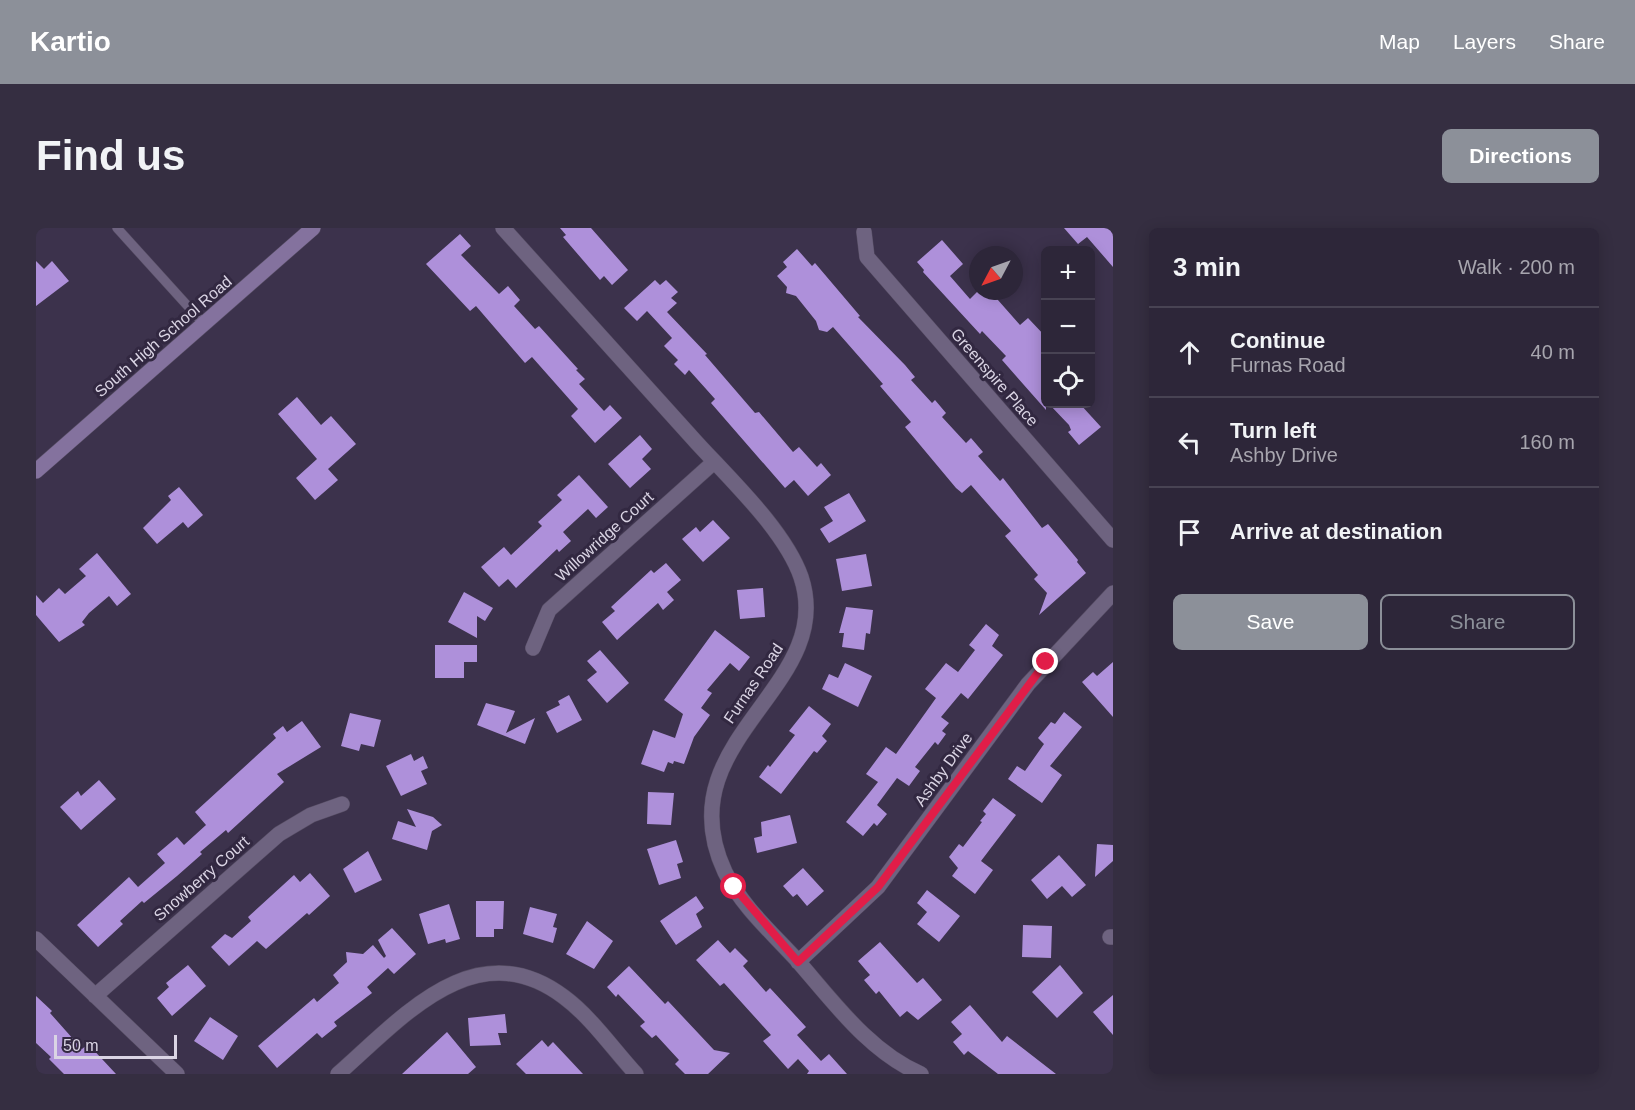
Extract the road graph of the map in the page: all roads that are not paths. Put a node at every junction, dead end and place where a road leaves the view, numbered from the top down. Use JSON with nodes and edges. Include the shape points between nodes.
{"nodes":[{"id":1,"x":117,"y":228,"type":"edge"},
{"id":2,"x":313,"y":228,"type":"edge"},
{"id":3,"x":503,"y":228,"type":"edge"},
{"id":4,"x":864,"y":232,"type":"dead end"},
{"id":5,"x":204,"y":324,"type":"junction"},
{"id":6,"x":714,"y":462,"type":"junction"},
{"id":7,"x":36,"y":471,"type":"edge"},
{"id":8,"x":1113,"y":540,"type":"edge"},
{"id":9,"x":1113,"y":593,"type":"edge"},
{"id":10,"x":533,"y":648,"type":"dead end"},
{"id":11,"x":342,"y":804,"type":"dead end"},
{"id":12,"x":36,"y":939,"type":"edge"},
{"id":13,"x":798,"y":962,"type":"junction"},
{"id":14,"x":95,"y":996,"type":"junction"},
{"id":15,"x":177,"y":1074,"type":"edge"},
{"id":16,"x":338,"y":1074,"type":"edge"},
{"id":17,"x":636,"y":1074,"type":"edge"},
{"id":18,"x":921,"y":1074,"type":"edge"}],
"edges":[{"from":1,"to":5,"type":"lane"},
{"from":2,"to":5,"type":"main road","name":"South High School Road"},
{"from":3,"to":6,"type":"street","name":"Furnas Road"},
{"from":4,"to":8,"type":"street","name":"Greenspire Place","via":[[867,257]]},
{"from":5,"to":7,"type":"main road","name":"South High School Road"},
{"from":6,"to":10,"type":"street","name":"Willowridge Court","via":[[549,609]]},
{"from":6,"to":13,"type":"street","name":"Furnas Road","via":[[791,552],[805,595],[805,618],[798,648],[729,751],[720,771],[713,808],[716,845],[724,870],[737,893]]},
{"from":9,"to":13,"type":"street","name":"Ashby Drive","via":[[1028,684],[878,887]]},
{"from":11,"to":14,"type":"street","name":"Snowberry Court","via":[[311,814],[279,834]]},
{"from":12,"to":14,"type":"street"},
{"from":13,"to":18,"type":"street","name":"Furnas Road","via":[[864,1035],[892,1059]]},
{"from":14,"to":15,"type":"street"},
{"from":16,"to":17,"type":"street","via":[[433,992],[461,979],[492,974],[531,979],[564,997]]}]}
